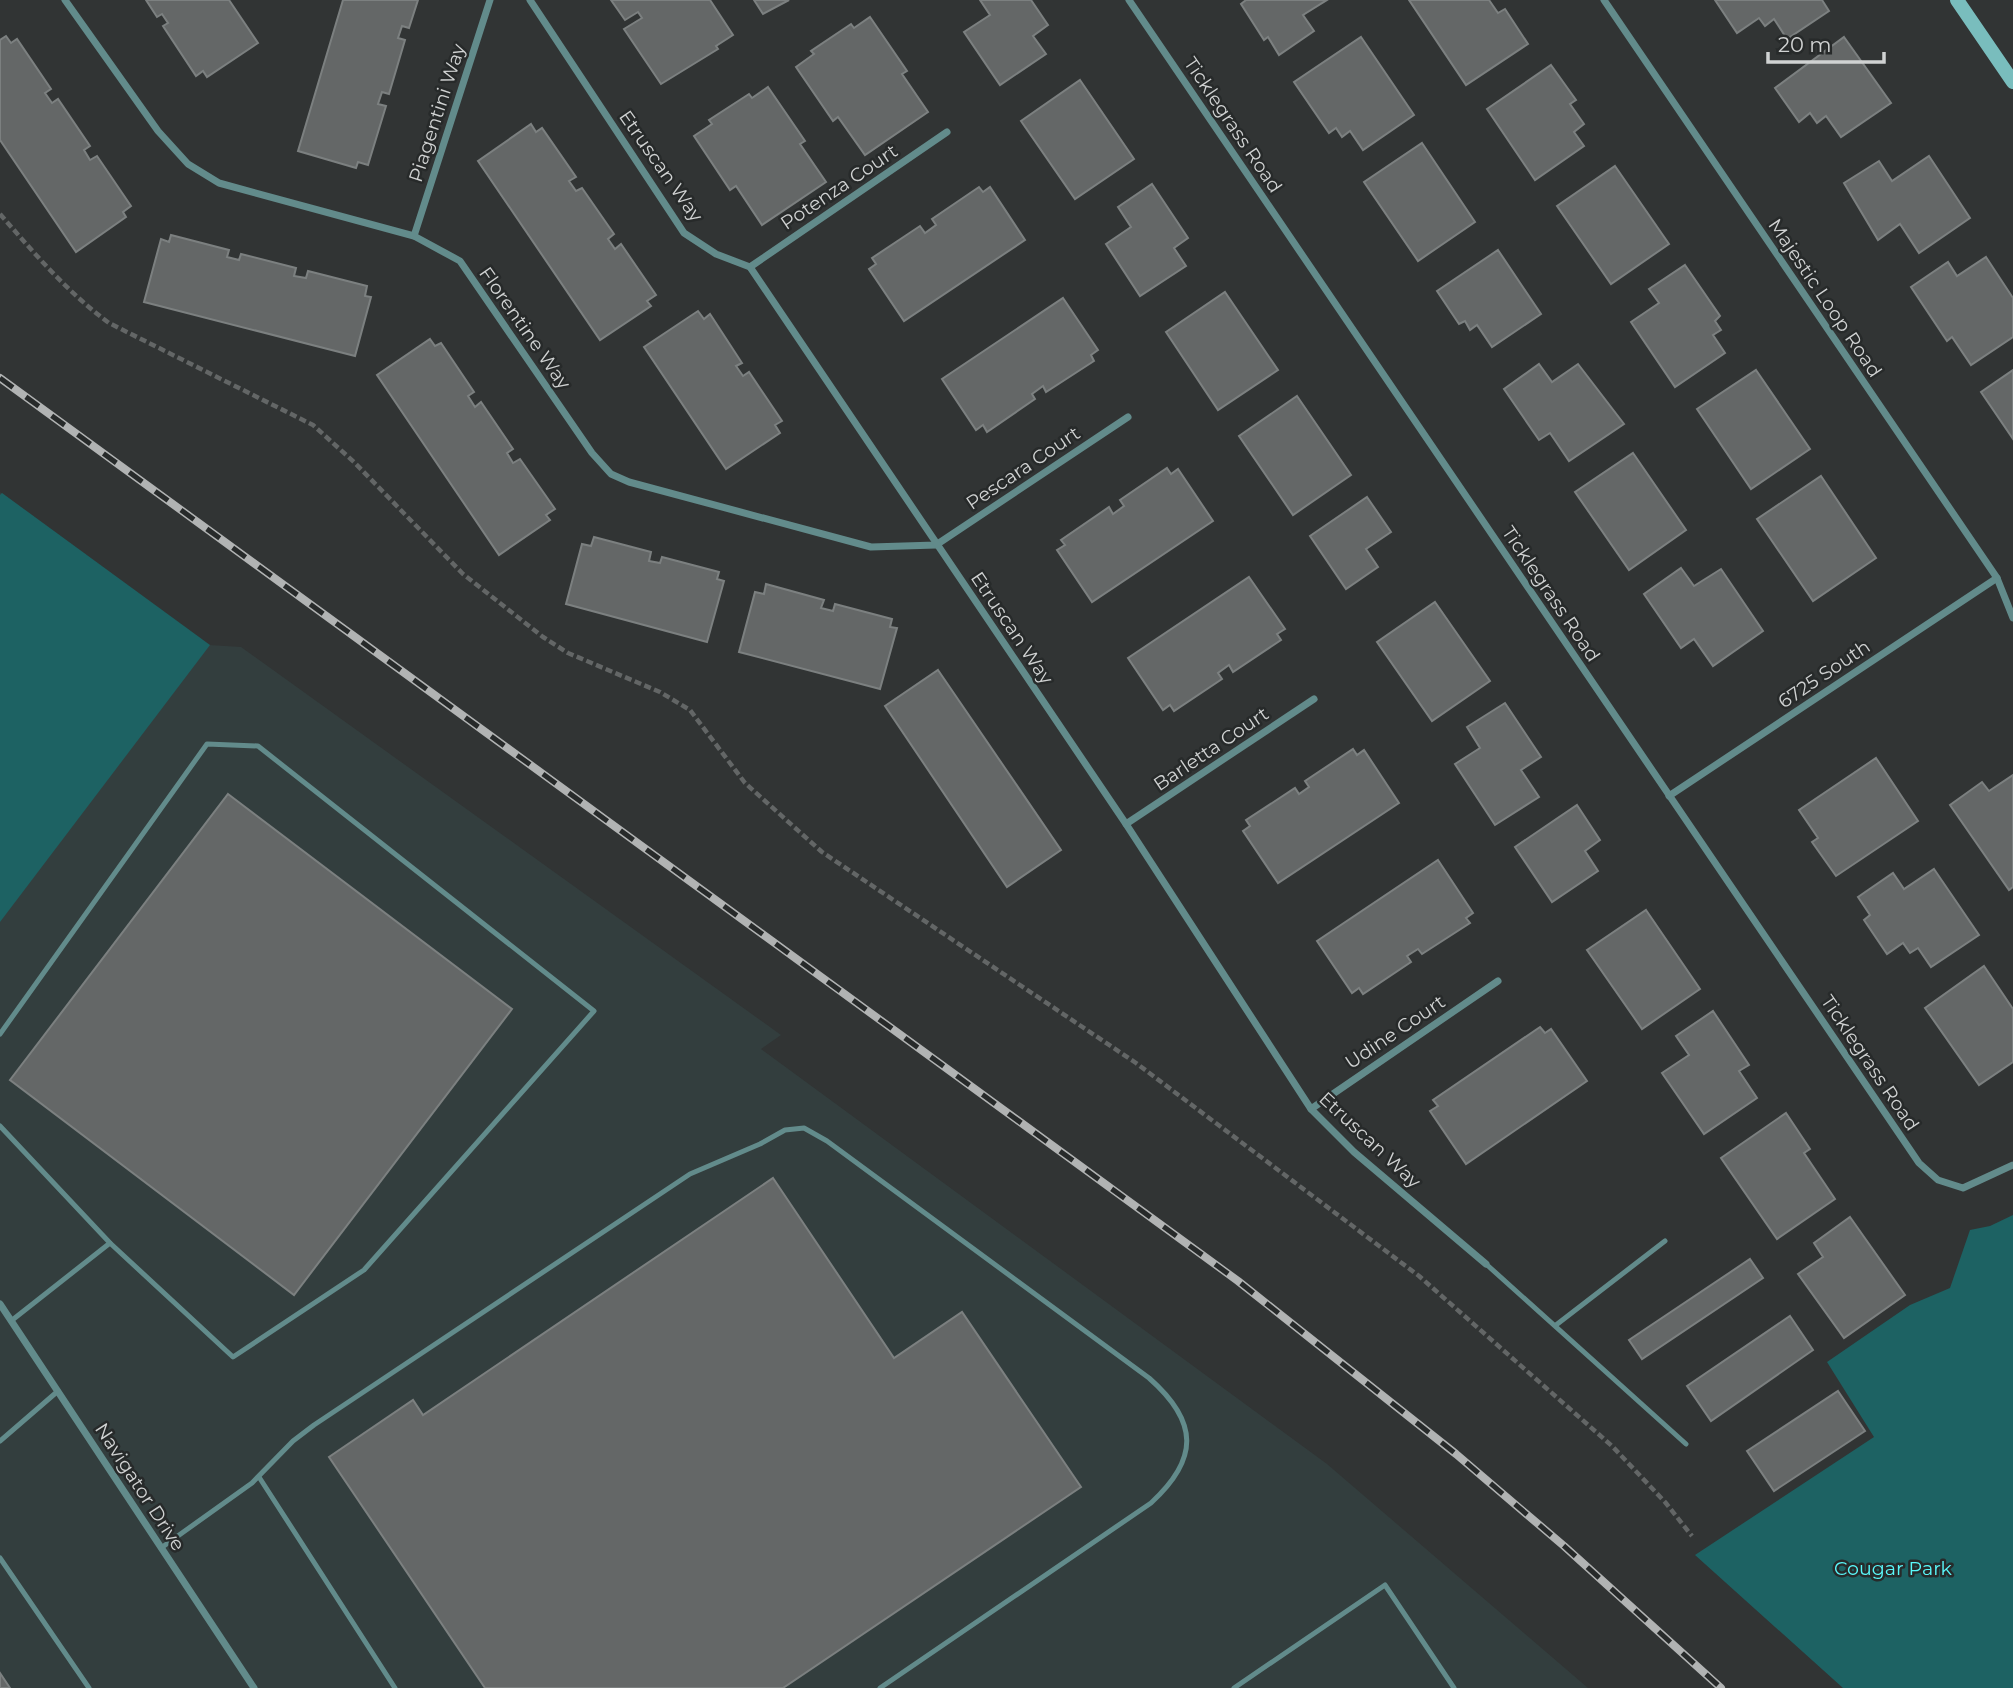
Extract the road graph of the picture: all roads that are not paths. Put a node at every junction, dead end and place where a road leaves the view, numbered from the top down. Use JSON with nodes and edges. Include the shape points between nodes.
{"nodes":[{"id":1,"x":65,"y":0,"type":"edge"},
{"id":2,"x":491,"y":0,"type":"edge"},
{"id":3,"x":1129,"y":0,"type":"edge"},
{"id":4,"x":1604,"y":0,"type":"edge"},
{"id":5,"x":1957,"y":0,"type":"edge"},
{"id":6,"x":534,"y":1,"type":"edge"},
{"id":7,"x":2013,"y":82,"type":"edge"},
{"id":8,"x":947,"y":132,"type":"dead end"},
{"id":9,"x":414,"y":236,"type":"junction"},
{"id":10,"x":750,"y":267,"type":"junction"},
{"id":11,"x":1128,"y":417,"type":"dead end"},
{"id":12,"x":936,"y":545,"type":"junction"},
{"id":13,"x":1997,"y":578,"type":"junction"},
{"id":14,"x":2013,"y":618,"type":"edge"},
{"id":15,"x":1314,"y":699,"type":"dead end"},
{"id":16,"x":1670,"y":796,"type":"junction"},
{"id":17,"x":1126,"y":824,"type":"junction"},
{"id":18,"x":1498,"y":981,"type":"dead end"},
{"id":19,"x":0,"y":1034,"type":"edge"},
{"id":20,"x":1311,"y":1109,"type":"junction"},
{"id":21,"x":0,"y":1126,"type":"edge"},
{"id":22,"x":2013,"y":1165,"type":"edge"},
{"id":23,"x":1665,"y":1241,"type":"dead end"},
{"id":24,"x":110,"y":1243,"type":"junction"},
{"id":25,"x":1486,"y":1264,"type":"joint"},
{"id":26,"x":0,"y":1304,"type":"edge"},
{"id":27,"x":11,"y":1321,"type":"junction"},
{"id":28,"x":1556,"y":1325,"type":"junction"},
{"id":29,"x":58,"y":1391,"type":"junction"},
{"id":30,"x":0,"y":1441,"type":"edge"},
{"id":31,"x":1686,"y":1444,"type":"dead end"},
{"id":32,"x":259,"y":1477,"type":"junction"},
{"id":33,"x":161,"y":1548,"type":"junction"},
{"id":34,"x":0,"y":1558,"type":"edge"},
{"id":35,"x":89,"y":1688,"type":"edge"},
{"id":36,"x":254,"y":1688,"type":"edge"},
{"id":37,"x":396,"y":1688,"type":"edge"},
{"id":38,"x":880,"y":1688,"type":"edge"},
{"id":39,"x":1234,"y":1688,"type":"edge"},
{"id":40,"x":1454,"y":1688,"type":"edge"}],
"edges":[{"from":1,"to":9,"type":"street","name":"Florentine Way","via":[[158,131],[188,164],[219,184]]},
{"from":2,"to":9,"type":"street","name":"Piagentini Way"},
{"from":3,"to":16,"type":"street","name":"Ticklegrass Road"},
{"from":4,"to":13,"type":"street","name":"Majestic Loop Road"},
{"from":5,"to":7,"type":"main road"},
{"from":6,"to":10,"type":"street","name":"Etruscan Way","via":[[684,233],[716,254]]},
{"from":8,"to":10,"type":"street","name":"Potenza Court"},
{"from":9,"to":12,"type":"street","name":"Florentine Way","via":[[460,261],[611,474],[871,547]]},
{"from":10,"to":12,"type":"street","name":"Etruscan Way"},
{"from":11,"to":12,"type":"street","name":"Pescara Court"},
{"from":12,"to":17,"type":"street","name":"Etruscan Way"},
{"from":13,"to":14,"type":"street","name":"Majestic Loop Road"},
{"from":13,"to":16,"type":"street","name":"6725 South"},
{"from":15,"to":17,"type":"street","name":"Barletta Court"},
{"from":16,"to":22,"type":"street","name":"Ticklegrass Road","via":[[1919,1163],[1938,1180],[1963,1188]]},
{"from":17,"to":20,"type":"street","name":"Etruscan Way"},
{"from":18,"to":20,"type":"street","name":"Udine Court"},
{"from":19,"to":24,"type":"lane","via":[[207,744],[258,746],[594,1011],[364,1270],[233,1357]]},
{"from":20,"to":25,"type":"street","name":"Etruscan Way","via":[[1354,1152]]},
{"from":21,"to":24,"type":"lane"},
{"from":23,"to":28,"type":"lane"},
{"from":24,"to":27,"type":"lane"},
{"from":25,"to":28,"type":"lane"},
{"from":26,"to":27,"type":"street","name":"Navigator Drive"},
{"from":27,"to":29,"type":"street","name":"Navigator Drive"},
{"from":28,"to":31,"type":"lane"},
{"from":29,"to":30,"type":"lane"},
{"from":29,"to":33,"type":"street","name":"Navigator Drive"},
{"from":32,"to":33,"type":"lane"},
{"from":32,"to":37,"type":"lane"},
{"from":32,"to":38,"type":"lane","via":[[314,1425],[690,1174],[785,1130],[804,1128],[1149,1378],[1175,1405],[1187,1445],[1184,1463],[1172,1483],[1151,1503]]},
{"from":33,"to":36,"type":"street","name":"Navigator Drive"},
{"from":34,"to":35,"type":"lane"},
{"from":39,"to":40,"type":"lane","via":[[1385,1585]]}]}
